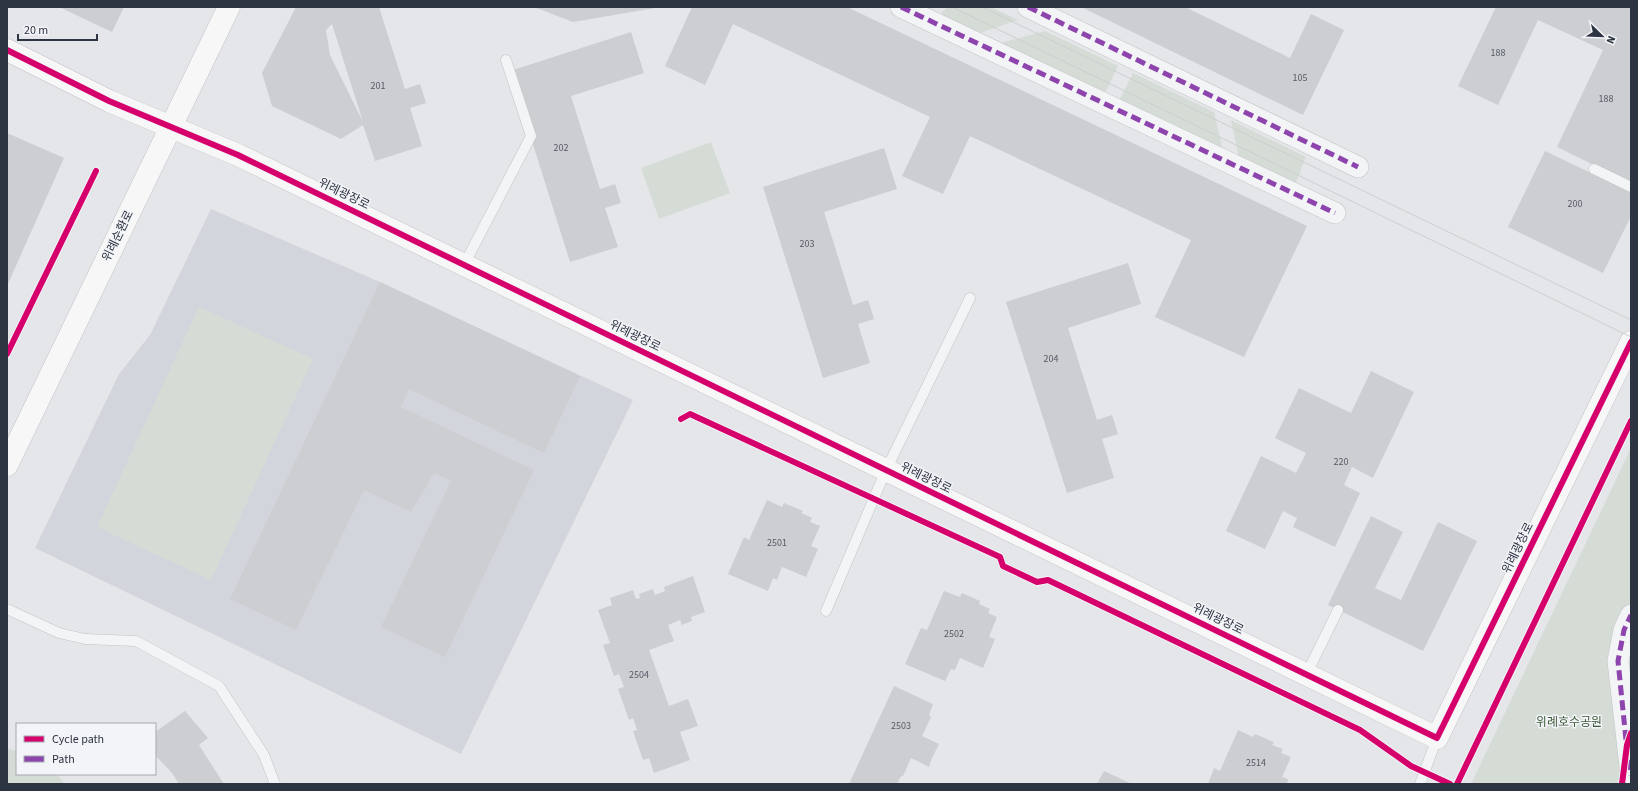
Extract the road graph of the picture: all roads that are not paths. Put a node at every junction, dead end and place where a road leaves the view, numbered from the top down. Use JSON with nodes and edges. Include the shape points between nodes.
{"nodes":[{"id":1,"x":229,"y":7,"type":"edge"},
{"id":2,"x":901,"y":7,"type":"edge"},
{"id":3,"x":1028,"y":7,"type":"edge"},
{"id":4,"x":7,"y":50,"type":"edge"},
{"id":5,"x":506,"y":60,"type":"dead end"},
{"id":6,"x":172,"y":127,"type":"junction"},
{"id":7,"x":1358,"y":167,"type":"dead end"},
{"id":8,"x":1594,"y":169,"type":"dead end"},
{"id":9,"x":1631,"y":188,"type":"edge"},
{"id":10,"x":1335,"y":213,"type":"dead end"},
{"id":11,"x":464,"y":265,"type":"junction"},
{"id":12,"x":970,"y":298,"type":"dead end"},
{"id":13,"x":1631,"y":342,"type":"edge"},
{"id":14,"x":7,"y":465,"type":"edge"},
{"id":15,"x":886,"y":470,"type":"junction"},
{"id":16,"x":7,"y":609,"type":"edge"},
{"id":17,"x":1338,"y":610,"type":"dead end"},
{"id":18,"x":826,"y":611,"type":"dead end"},
{"id":19,"x":1631,"y":615,"type":"edge"},
{"id":20,"x":1306,"y":675,"type":"junction"},
{"id":21,"x":1437,"y":738,"type":"junction"},
{"id":22,"x":1631,"y":775,"type":"edge"},
{"id":23,"x":274,"y":784,"type":"edge"},
{"id":24,"x":1420,"y":784,"type":"edge"}],
"edges":[{"from":1,"to":6,"type":"street","name":"위례순환로"},
{"from":2,"to":10,"type":"street"},
{"from":3,"to":7,"type":"street"},
{"from":4,"to":6,"type":"street","name":"위례광장로","via":[[110,101]]},
{"from":5,"to":11,"type":"lane","via":[[531,136]]},
{"from":6,"to":11,"type":"street","name":"위례광장로","via":[[238,155]]},
{"from":6,"to":14,"type":"street","name":"위례순환로"},
{"from":8,"to":9,"type":"lane"},
{"from":11,"to":15,"type":"street","name":"위례광장로"},
{"from":12,"to":15,"type":"lane"},
{"from":13,"to":21,"type":"street","name":"위례광장로"},
{"from":15,"to":18,"type":"lane"},
{"from":15,"to":20,"type":"street","name":"위례광장로"},
{"from":16,"to":23,"type":"lane","via":[[59,633],[85,639],[136,640],[219,686],[264,755]]},
{"from":17,"to":20,"type":"lane"},
{"from":19,"to":22,"type":"street","via":[[1624,630],[1618,661]]},
{"from":20,"to":21,"type":"street","name":"위례광장로"},
{"from":21,"to":24,"type":"lane"}]}
